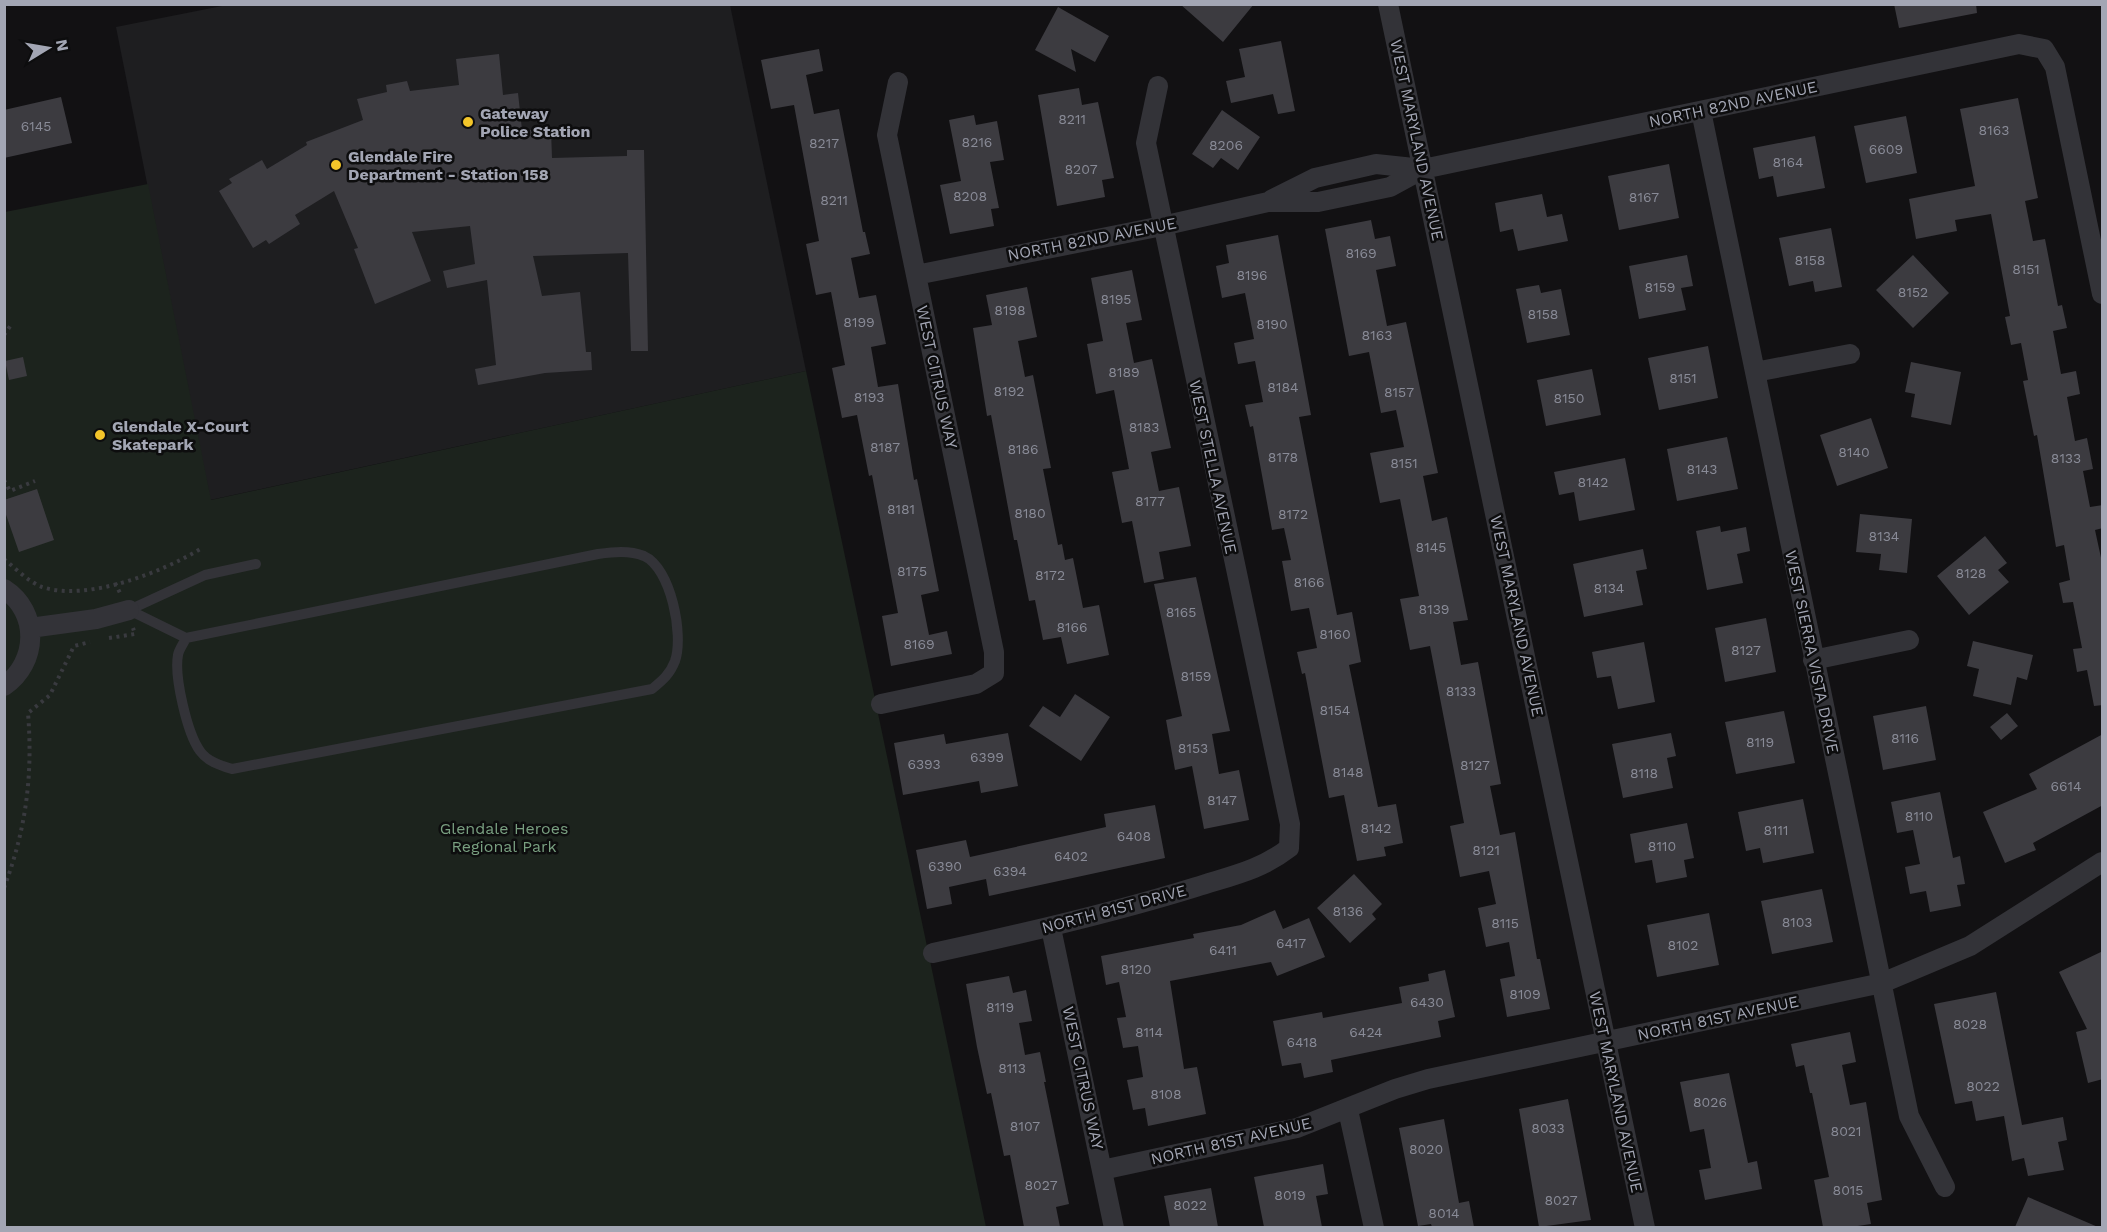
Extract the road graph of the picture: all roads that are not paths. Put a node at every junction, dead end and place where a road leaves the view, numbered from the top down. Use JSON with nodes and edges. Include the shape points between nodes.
{"nodes":[{"id":1,"x":1388,"y":4,"type":"edge"},
{"id":2,"x":898,"y":82,"type":"dead end"},
{"id":3,"x":1158,"y":86,"type":"dead end"},
{"id":4,"x":1701,"y":111,"type":"junction"},
{"id":5,"x":1423,"y":169,"type":"junction"},
{"id":6,"x":1161,"y":226,"type":"junction"},
{"id":7,"x":916,"y":275,"type":"junction"},
{"id":8,"x":2103,"y":294,"type":"edge"},
{"id":9,"x":1850,"y":354,"type":"dead end"},
{"id":10,"x":1755,"y":372,"type":"junction"},
{"id":11,"x":256,"y":564,"type":"dead end"},
{"id":12,"x":4,"y":589,"type":"edge"},
{"id":13,"x":129,"y":610,"type":"junction"},
{"id":14,"x":30,"y":628,"type":"junction"},
{"id":15,"x":186,"y":638,"type":"junction"},
{"id":16,"x":1909,"y":640,"type":"dead end"},
{"id":17,"x":1813,"y":660,"type":"junction"},
{"id":18,"x":4,"y":686,"type":"edge"},
{"id":19,"x":881,"y":704,"type":"dead end"},
{"id":20,"x":1288,"y":848,"type":"joint"},
{"id":21,"x":2101,"y":866,"type":"edge"},
{"id":22,"x":1051,"y":928,"type":"junction"},
{"id":23,"x":933,"y":953,"type":"dead end"},
{"id":24,"x":1882,"y":982,"type":"junction"},
{"id":25,"x":1606,"y":1042,"type":"junction"},
{"id":26,"x":1348,"y":1110,"type":"junction"},
{"id":27,"x":1102,"y":1170,"type":"junction"},
{"id":28,"x":1945,"y":1186,"type":"dead end"},
{"id":29,"x":1114,"y":1227,"type":"edge"},
{"id":30,"x":1374,"y":1227,"type":"edge"},
{"id":31,"x":1645,"y":1227,"type":"edge"}],
"edges":[{"from":1,"to":5,"type":"street","name":"WEST MARYLAND AVENUE"},
{"from":2,"to":7,"type":"street","name":"WEST CITRUS WAY","via":[[887,135]]},
{"from":3,"to":6,"type":"street","name":"WEST STELLA AVENUE","via":[[1146,143]]},
{"from":4,"to":5,"type":"street","name":"NORTH 82ND AVENUE"},
{"from":4,"to":8,"type":"street","name":"NORTH 82ND AVENUE","via":[[2019,44],[2044,49],[2055,67]]},
{"from":4,"to":10,"type":"street","name":"WEST SIERRA VISTA DRIVE"},
{"from":5,"to":6,"type":"street","name":"NORTH 82ND AVENUE","via":[[1390,187],[1318,202],[1268,202]]},
{"from":5,"to":25,"type":"street","name":"WEST MARYLAND AVENUE"},
{"from":6,"to":7,"type":"street","name":"NORTH 82ND AVENUE"},
{"from":6,"to":20,"type":"street","name":"WEST STELLA AVENUE","via":[[1290,824]]},
{"from":7,"to":19,"type":"street","name":"WEST CITRUS WAY","via":[[994,652],[994,673],[976,684]]},
{"from":9,"to":10,"type":"street"},
{"from":10,"to":17,"type":"street","name":"WEST SIERRA VISTA DRIVE"},
{"from":11,"to":13,"type":"lane","via":[[205,575]]},
{"from":12,"to":14,"type":"street","via":[[24,609]]},
{"from":13,"to":14,"type":"street"},
{"from":13,"to":15,"type":"lane"},
{"from":14,"to":18,"type":"street","via":[[30,647],[24,665]]},
{"from":15,"to":15,"type":"lane","via":[[598,554],[630,552],[658,567],[667,582],[679,640],[667,678],[652,689],[232,769],[213,763],[200,752],[191,735],[178,675],[178,654]]},
{"from":16,"to":17,"type":"street"},
{"from":17,"to":24,"type":"street","name":"WEST SIERRA VISTA DRIVE"},
{"from":20,"to":22,"type":"street","name":"NORTH 81ST DRIVE","via":[[1269,863],[1132,907]]},
{"from":21,"to":24,"type":"street","name":"NORTH 81ST AVENUE","via":[[1970,946]]},
{"from":22,"to":23,"type":"street","name":"NORTH 81ST DRIVE"},
{"from":22,"to":27,"type":"street","name":"WEST CITRUS WAY"},
{"from":24,"to":25,"type":"street","name":"NORTH 81ST AVENUE"},
{"from":24,"to":28,"type":"street","name":"WEST SIERRA VISTA DRIVE","via":[[1909,1116]]},
{"from":25,"to":26,"type":"street","name":"NORTH 81ST AVENUE","via":[[1428,1079]]},
{"from":25,"to":31,"type":"street","name":"WEST MARYLAND AVENUE"},
{"from":26,"to":27,"type":"street","name":"NORTH 81ST AVENUE","via":[[1288,1131]]},
{"from":26,"to":30,"type":"street"},
{"from":27,"to":29,"type":"street","name":"WEST CITRUS WAY"}]}
